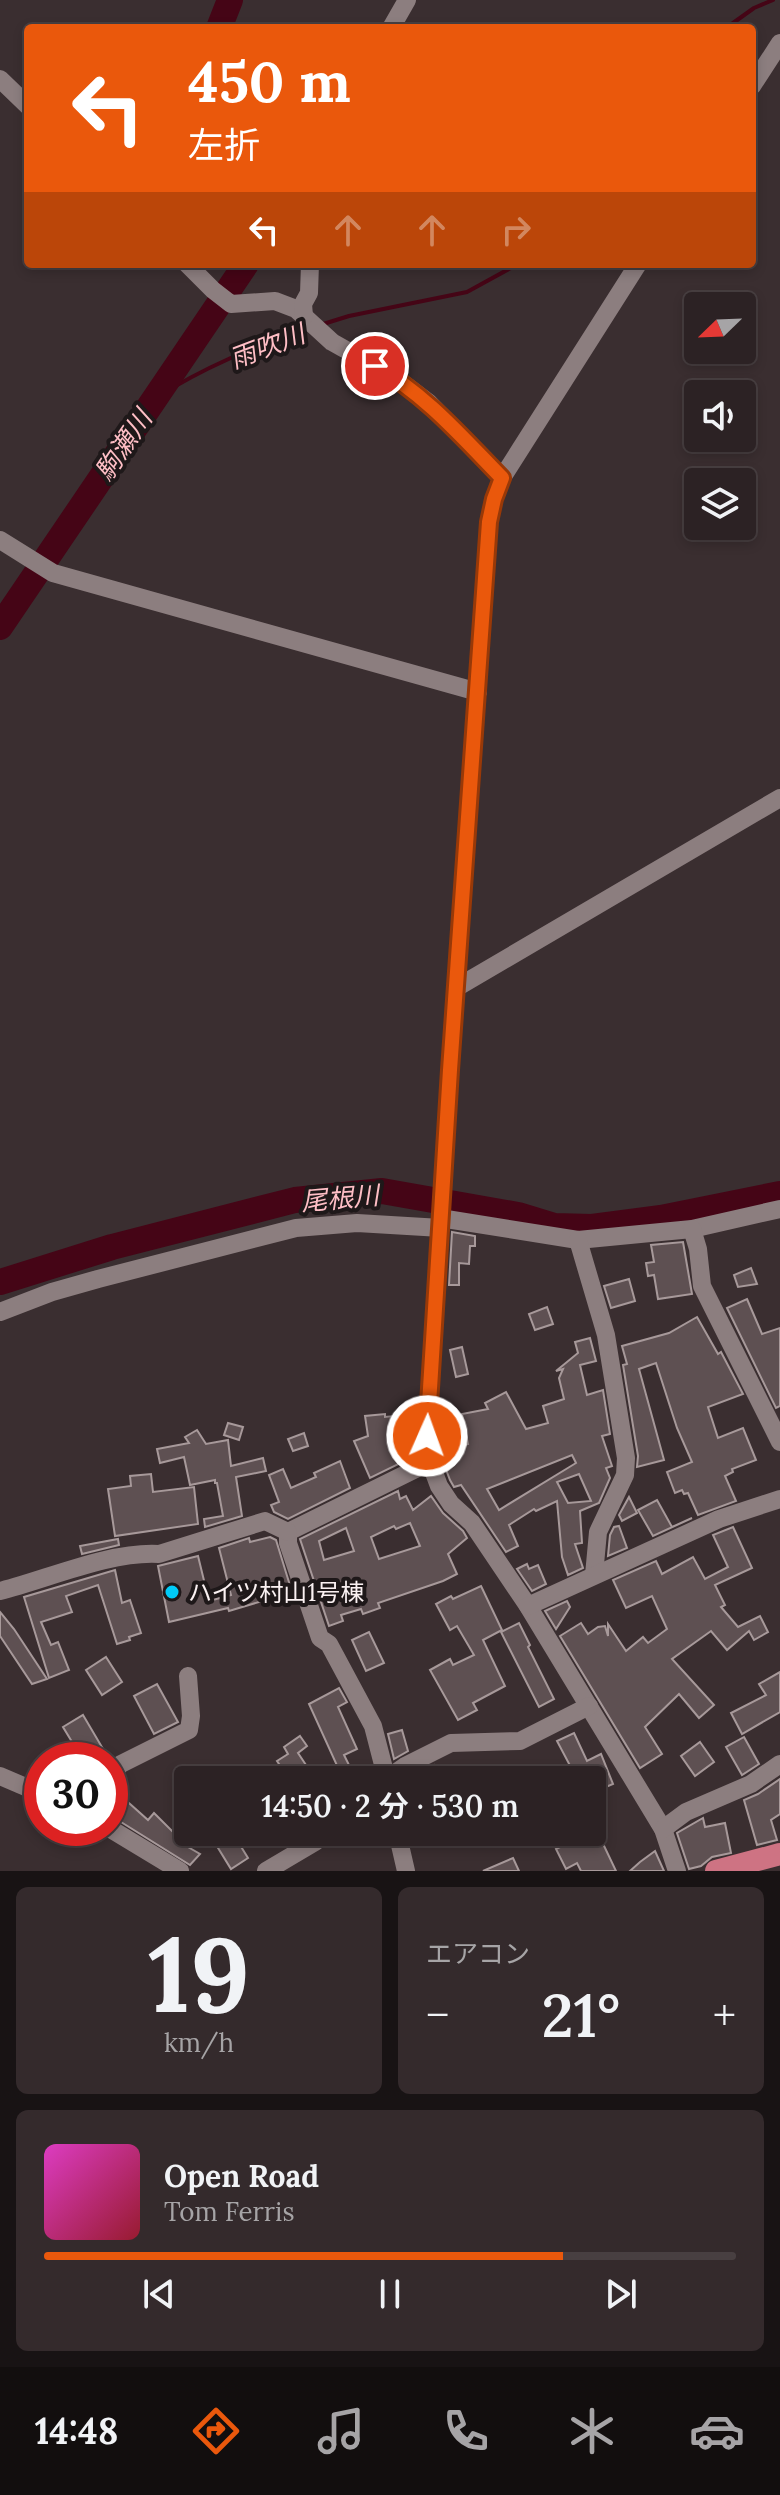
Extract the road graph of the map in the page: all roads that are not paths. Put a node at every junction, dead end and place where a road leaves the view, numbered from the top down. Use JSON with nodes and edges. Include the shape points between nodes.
{"nodes":[{"id":1,"x":407,"y":0,"type":"edge"},
{"id":2,"x":393,"y":24,"type":"edge"},
{"id":3,"x":780,"y":43,"type":"edge"},
{"id":4,"x":0,"y":79,"type":"edge"},
{"id":5,"x":756,"y":80,"type":"edge"},
{"id":6,"x":24,"y":102,"type":"edge"},
{"id":7,"x":191,"y":268,"type":"edge"},
{"id":8,"x":310,"y":268,"type":"edge"},
{"id":9,"x":635,"y":268,"type":"edge"},
{"id":10,"x":311,"y":323,"type":"junction"},
{"id":11,"x":502,"y":478,"type":"junction"},
{"id":12,"x":0,"y":540,"type":"edge"},
{"id":13,"x":478,"y":692,"type":"junction"},
{"id":14,"x":780,"y":798,"type":"edge"},
{"id":15,"x":456,"y":988,"type":"junction"},
{"id":16,"x":780,"y":1209,"type":"edge"},
{"id":17,"x":441,"y":1219,"type":"junction"},
{"id":18,"x":692,"y":1229,"type":"junction"},
{"id":19,"x":578,"y":1240,"type":"junction"},
{"id":20,"x":0,"y":1312,"type":"edge"},
{"id":21,"x":780,"y":1442,"type":"edge"},
{"id":22,"x":430,"y":1462,"type":"junction"},
{"id":23,"x":780,"y":1499,"type":"edge"},
{"id":24,"x":288,"y":1532,"type":"junction"},
{"id":25,"x":594,"y":1575,"type":"junction"},
{"id":26,"x":0,"y":1591,"type":"edge"},
{"id":27,"x":528,"y":1606,"type":"junction"},
{"id":28,"x":188,"y":1676,"type":"dead end"},
{"id":29,"x":589,"y":1706,"type":"junction"},
{"id":30,"x":128,"y":1760,"type":"edge"},
{"id":31,"x":780,"y":1764,"type":"edge"},
{"id":32,"x":383,"y":1766,"type":"edge"},
{"id":33,"x":405,"y":1766,"type":"edge"},
{"id":34,"x":0,"y":1776,"type":"edge"},
{"id":35,"x":24,"y":1786,"type":"edge"},
{"id":36,"x":663,"y":1829,"type":"junction"},
{"id":37,"x":128,"y":1840,"type":"edge"},
{"id":38,"x":308,"y":1846,"type":"edge"},
{"id":39,"x":400,"y":1846,"type":"edge"},
{"id":40,"x":780,"y":1854,"type":"edge"},
{"id":41,"x":180,"y":1871,"type":"edge"},
{"id":42,"x":266,"y":1871,"type":"edge"},
{"id":43,"x":406,"y":1871,"type":"edge"},
{"id":44,"x":677,"y":1871,"type":"edge"},
{"id":45,"x":716,"y":1871,"type":"edge"}],
"edges":[{"from":1,"to":2,"type":"street"},
{"from":3,"to":5,"type":"street"},
{"from":4,"to":6,"type":"street"},
{"from":7,"to":10,"type":"street","via":[[235,306],[275,301],[296,309]]},
{"from":8,"to":10,"type":"street","via":[[303,304]]},
{"from":9,"to":11,"type":"street"},
{"from":10,"to":11,"type":"street","via":[[429,403]]},
{"from":11,"to":13,"type":"street","via":[[489,522]]},
{"from":12,"to":13,"type":"street","via":[[53,573]]},
{"from":13,"to":15,"type":"street"},
{"from":14,"to":15,"type":"street"},
{"from":15,"to":17,"type":"street"},
{"from":16,"to":18,"type":"street"},
{"from":17,"to":19,"type":"street"},
{"from":17,"to":20,"type":"street","via":[[296,1228],[67,1287]]},
{"from":17,"to":22,"type":"street","via":[[428,1410]]},
{"from":18,"to":19,"type":"street"},
{"from":18,"to":21,"type":"street","via":[[702,1286]]},
{"from":19,"to":25,"type":"street","via":[[606,1335],[626,1458],[625,1475],[598,1532]]},
{"from":22,"to":24,"type":"street"},
{"from":22,"to":27,"type":"street","via":[[451,1504],[472,1523]]},
{"from":23,"to":25,"type":"street","via":[[719,1519]]},
{"from":24,"to":26,"type":"street","via":[[265,1521],[159,1554],[75,1568]]},
{"from":24,"to":32,"type":"street","via":[[320,1638],[329,1644],[373,1726]]},
{"from":25,"to":27,"type":"street"},
{"from":27,"to":29,"type":"street"},
{"from":28,"to":30,"type":"street","via":[[189,1730]]},
{"from":29,"to":33,"type":"street","via":[[520,1741],[451,1743]]},
{"from":29,"to":36,"type":"street"},
{"from":31,"to":36,"type":"street"},
{"from":34,"to":35,"type":"street"},
{"from":36,"to":44,"type":"street"},
{"from":37,"to":41,"type":"street"},
{"from":38,"to":42,"type":"street"},
{"from":39,"to":43,"type":"street"},
{"from":40,"to":45,"type":"main road"}]}
